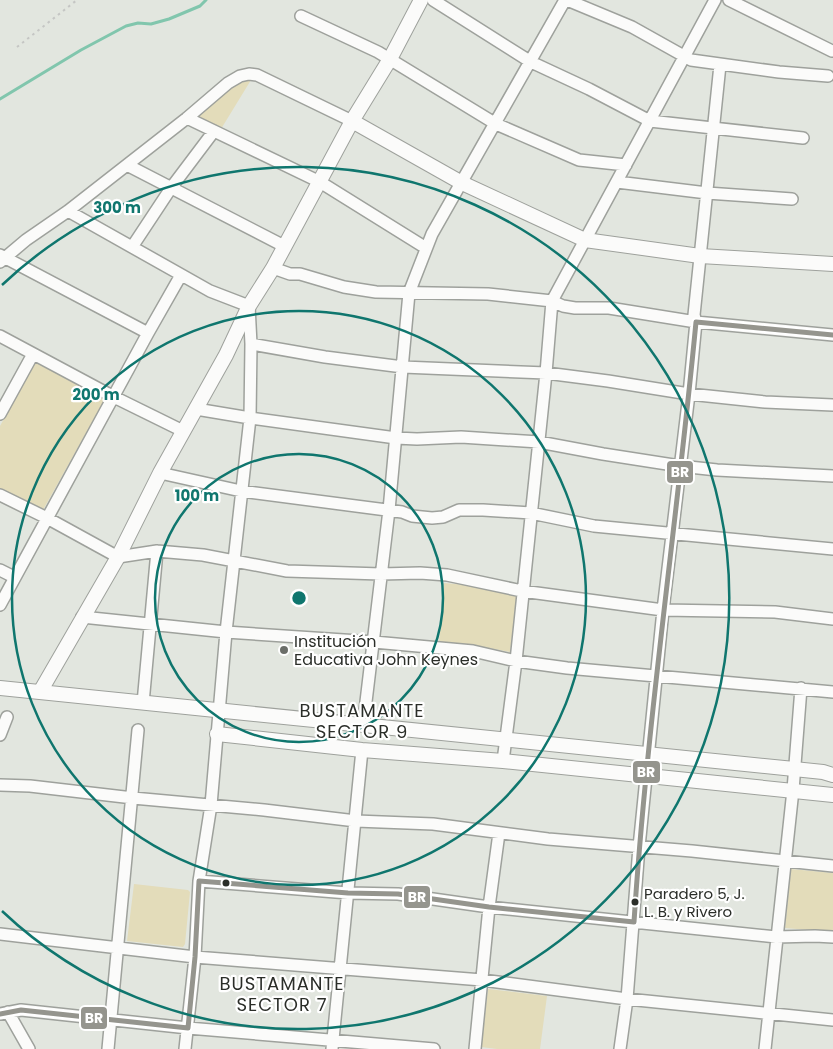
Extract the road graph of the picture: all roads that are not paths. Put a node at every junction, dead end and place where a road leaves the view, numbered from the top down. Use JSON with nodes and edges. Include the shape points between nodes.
{"nodes":[{"id":1,"x":420,"y":0,"type":"edge"},
{"id":2,"x":434,"y":0,"type":"edge"},
{"id":3,"x":566,"y":0,"type":"edge"},
{"id":4,"x":716,"y":0,"type":"edge"},
{"id":5,"x":729,"y":0,"type":"edge"},
{"id":6,"x":301,"y":16,"type":"dead end"},
{"id":7,"x":832,"y":51,"type":"edge"},
{"id":8,"x":685,"y":58,"type":"junction"},
{"id":9,"x":390,"y":59,"type":"junction"},
{"id":10,"x":531,"y":62,"type":"junction"},
{"id":11,"x":720,"y":65,"type":"junction"},
{"id":12,"x":828,"y":76,"type":"dead end"},
{"id":13,"x":188,"y":118,"type":"junction"},
{"id":14,"x":650,"y":120,"type":"junction"},
{"id":15,"x":352,"y":121,"type":"junction"},
{"id":16,"x":496,"y":124,"type":"junction"},
{"id":17,"x":714,"y":129,"type":"junction"},
{"id":18,"x":214,"y":131,"type":"junction"},
{"id":19,"x":803,"y":138,"type":"dead end"},
{"id":20,"x":127,"y":165,"type":"junction"},
{"id":21,"x":626,"y":165,"type":"junction"},
{"id":22,"x":320,"y":182,"type":"junction"},
{"id":23,"x":617,"y":182,"type":"junction"},
{"id":24,"x":462,"y":183,"type":"junction"},
{"id":25,"x":171,"y":188,"type":"junction"},
{"id":26,"x":707,"y":193,"type":"junction"},
{"id":27,"x":792,"y":199,"type":"dead end"},
{"id":28,"x":68,"y":211,"type":"junction"},
{"id":29,"x":585,"y":240,"type":"junction"},
{"id":30,"x":284,"y":246,"type":"junction"},
{"id":31,"x":132,"y":247,"type":"junction"},
{"id":32,"x":426,"y":248,"type":"junction"},
{"id":33,"x":700,"y":256,"type":"junction"},
{"id":34,"x":2,"y":259,"type":"edge"},
{"id":35,"x":833,"y":264,"type":"edge"},
{"id":36,"x":273,"y":268,"type":"junction"},
{"id":37,"x":181,"y":276,"type":"junction"},
{"id":38,"x":409,"y":293,"type":"junction"},
{"id":39,"x":552,"y":301,"type":"junction"},
{"id":40,"x":249,"y":306,"type":"junction"},
{"id":41,"x":696,"y":322,"type":"junction"},
{"id":42,"x":148,"y":333,"type":"junction"},
{"id":43,"x":833,"y":335,"type":"edge"},
{"id":44,"x":0,"y":336,"type":"edge"},
{"id":45,"x":251,"y":344,"type":"junction"},
{"id":46,"x":33,"y":354,"type":"junction"},
{"id":47,"x":402,"y":367,"type":"junction"},
{"id":48,"x":546,"y":373,"type":"junction"},
{"id":49,"x":690,"y":394,"type":"junction"},
{"id":50,"x":114,"y":397,"type":"junction"},
{"id":51,"x":833,"y":405,"type":"edge"},
{"id":52,"x":196,"y":409,"type":"junction"},
{"id":53,"x":0,"y":414,"type":"edge"},
{"id":54,"x":250,"y":418,"type":"junction"},
{"id":55,"x":183,"y":431,"type":"junction"},
{"id":56,"x":396,"y":438,"type":"junction"},
{"id":57,"x":539,"y":442,"type":"junction"},
{"id":58,"x":680,"y":466,"type":"junction"},
{"id":59,"x":160,"y":473,"type":"junction"},
{"id":60,"x":833,"y":476,"type":"edge"},
{"id":61,"x":241,"y":492,"type":"junction"},
{"id":62,"x":0,"y":495,"type":"edge"},
{"id":63,"x":389,"y":510,"type":"junction"},
{"id":64,"x":531,"y":513,"type":"junction"},
{"id":65,"x":47,"y":518,"type":"junction"},
{"id":66,"x":673,"y":534,"type":"junction"},
{"id":67,"x":833,"y":549,"type":"edge"},
{"id":68,"x":158,"y":551,"type":"junction"},
{"id":69,"x":118,"y":557,"type":"junction"},
{"id":70,"x":234,"y":561,"type":"junction"},
{"id":71,"x":0,"y":570,"type":"edge"},
{"id":72,"x":381,"y":574,"type":"junction"},
{"id":73,"x":14,"y":577,"type":"junction"},
{"id":74,"x":522,"y":591,"type":"junction"},
{"id":75,"x":0,"y":605,"type":"edge"},
{"id":76,"x":663,"y":610,"type":"junction"},
{"id":77,"x":82,"y":617,"type":"junction"},
{"id":78,"x":833,"y":619,"type":"edge"},
{"id":79,"x":151,"y":624,"type":"junction"},
{"id":80,"x":226,"y":632,"type":"junction"},
{"id":81,"x":374,"y":642,"type":"junction"},
{"id":82,"x":516,"y":661,"type":"junction"},
{"id":83,"x":657,"y":676,"type":"junction"},
{"id":84,"x":0,"y":688,"type":"edge"},
{"id":85,"x":800,"y":688,"type":"junction"},
{"id":86,"x":40,"y":692,"type":"junction"},
{"id":87,"x":833,"y":692,"type":"edge"},
{"id":88,"x":143,"y":703,"type":"junction"},
{"id":89,"x":365,"y":710,"type":"dead end"},
{"id":90,"x":219,"y":711,"type":"junction"},
{"id":91,"x":7,"y":717,"type":"dead end"},
{"id":92,"x":138,"y":730,"type":"dead end"},
{"id":93,"x":217,"y":734,"type":"junction"},
{"id":94,"x":0,"y":735,"type":"edge"},
{"id":95,"x":506,"y":740,"type":"junction"},
{"id":96,"x":362,"y":750,"type":"junction"},
{"id":97,"x":649,"y":754,"type":"junction"},
{"id":98,"x":503,"y":761,"type":"junction"},
{"id":99,"x":794,"y":769,"type":"junction"},
{"id":100,"x":833,"y":775,"type":"edge"},
{"id":101,"x":647,"y":776,"type":"junction"},
{"id":102,"x":0,"y":785,"type":"edge"},
{"id":103,"x":793,"y":790,"type":"junction"},
{"id":104,"x":833,"y":795,"type":"edge"},
{"id":105,"x":133,"y":798,"type":"junction"},
{"id":106,"x":211,"y":805,"type":"junction"},
{"id":107,"x":356,"y":821,"type":"junction"},
{"id":108,"x":499,"y":833,"type":"junction"},
{"id":109,"x":639,"y":847,"type":"junction"},
{"id":110,"x":785,"y":861,"type":"junction"},
{"id":111,"x":833,"y":866,"type":"edge"},
{"id":112,"x":199,"y":881,"type":"junction"},
{"id":113,"x":348,"y":893,"type":"junction"},
{"id":114,"x":489,"y":907,"type":"junction"},
{"id":115,"x":634,"y":922,"type":"junction"},
{"id":116,"x":0,"y":934,"type":"edge"},
{"id":117,"x":776,"y":937,"type":"junction"},
{"id":118,"x":833,"y":937,"type":"edge"},
{"id":119,"x":117,"y":948,"type":"junction"},
{"id":120,"x":195,"y":957,"type":"junction"},
{"id":121,"x":341,"y":969,"type":"junction"},
{"id":122,"x":482,"y":980,"type":"junction"},
{"id":123,"x":627,"y":999,"type":"junction"},
{"id":124,"x":769,"y":1012,"type":"junction"},
{"id":125,"x":4,"y":1013,"type":"edge"},
{"id":126,"x":111,"y":1019,"type":"junction"},
{"id":127,"x":833,"y":1020,"type":"edge"},
{"id":128,"x":188,"y":1028,"type":"junction"},
{"id":129,"x":332,"y":1045,"type":"edge"},
{"id":130,"x":29,"y":1049,"type":"edge"},
{"id":131,"x":108,"y":1049,"type":"edge"},
{"id":132,"x":185,"y":1049,"type":"edge"},
{"id":133,"x":434,"y":1049,"type":"edge"},
{"id":134,"x":475,"y":1049,"type":"edge"},
{"id":135,"x":620,"y":1049,"type":"edge"},
{"id":136,"x":765,"y":1049,"type":"edge"}],
"edges":[{"from":1,"to":9,"type":"street"},
{"from":2,"to":10,"type":"street"},
{"from":3,"to":8,"type":"street","via":[[632,27]]},
{"from":3,"to":10,"type":"street"},
{"from":4,"to":8,"type":"street"},
{"from":5,"to":7,"type":"street"},
{"from":6,"to":9,"type":"street","via":[[340,32]]},
{"from":8,"to":11,"type":"street"},
{"from":8,"to":14,"type":"street"},
{"from":9,"to":15,"type":"street"},
{"from":9,"to":16,"type":"street"},
{"from":10,"to":14,"type":"street"},
{"from":10,"to":16,"type":"street"},
{"from":11,"to":12,"type":"street"},
{"from":11,"to":17,"type":"street"},
{"from":13,"to":15,"type":"street","via":[[228,83],[249,74]]},
{"from":13,"to":18,"type":"street"},
{"from":13,"to":20,"type":"street"},
{"from":14,"to":17,"type":"street"},
{"from":14,"to":21,"type":"street"},
{"from":15,"to":22,"type":"street"},
{"from":15,"to":24,"type":"street"},
{"from":16,"to":21,"type":"street","via":[[579,160]]},
{"from":16,"to":24,"type":"street"},
{"from":17,"to":19,"type":"street"},
{"from":17,"to":26,"type":"street"},
{"from":18,"to":22,"type":"street"},
{"from":18,"to":25,"type":"street"},
{"from":20,"to":25,"type":"street"},
{"from":20,"to":28,"type":"street"},
{"from":21,"to":23,"type":"street"},
{"from":22,"to":30,"type":"street"},
{"from":22,"to":32,"type":"street"},
{"from":23,"to":26,"type":"street"},
{"from":23,"to":29,"type":"street"},
{"from":24,"to":29,"type":"street"},
{"from":24,"to":32,"type":"street"},
{"from":25,"to":30,"type":"street"},
{"from":25,"to":31,"type":"street"},
{"from":26,"to":27,"type":"street"},
{"from":26,"to":33,"type":"street"},
{"from":28,"to":31,"type":"street"},
{"from":28,"to":34,"type":"street"},
{"from":29,"to":33,"type":"street"},
{"from":29,"to":39,"type":"street"},
{"from":30,"to":36,"type":"street"},
{"from":31,"to":37,"type":"street"},
{"from":32,"to":38,"type":"street"},
{"from":33,"to":35,"type":"street"},
{"from":33,"to":41,"type":"street"},
{"from":34,"to":42,"type":"street"},
{"from":36,"to":38,"type":"street","via":[[344,287]]},
{"from":36,"to":40,"type":"street"},
{"from":37,"to":40,"type":"street"},
{"from":37,"to":42,"type":"street"},
{"from":38,"to":39,"type":"street","via":[[488,294]]},
{"from":38,"to":47,"type":"street"},
{"from":39,"to":41,"type":"street","via":[[575,308],[609,308]]},
{"from":39,"to":48,"type":"street"},
{"from":40,"to":45,"type":"street"},
{"from":40,"to":52,"type":"street"},
{"from":41,"to":43,"type":"street"},
{"from":41,"to":49,"type":"street"},
{"from":42,"to":50,"type":"street"},
{"from":44,"to":46,"type":"street"},
{"from":45,"to":47,"type":"street"},
{"from":45,"to":54,"type":"street"},
{"from":46,"to":50,"type":"street"},
{"from":46,"to":53,"type":"street"},
{"from":47,"to":48,"type":"street"},
{"from":47,"to":56,"type":"street"},
{"from":48,"to":49,"type":"street"},
{"from":48,"to":57,"type":"street"},
{"from":49,"to":51,"type":"street"},
{"from":49,"to":58,"type":"street"},
{"from":50,"to":55,"type":"street"},
{"from":50,"to":65,"type":"street"},
{"from":52,"to":54,"type":"street"},
{"from":52,"to":55,"type":"street"},
{"from":54,"to":56,"type":"street"},
{"from":54,"to":61,"type":"street"},
{"from":55,"to":59,"type":"street"},
{"from":56,"to":57,"type":"street","via":[[461,437]]},
{"from":56,"to":63,"type":"street"},
{"from":57,"to":58,"type":"street"},
{"from":57,"to":64,"type":"street"},
{"from":58,"to":60,"type":"street"},
{"from":58,"to":66,"type":"street"},
{"from":59,"to":61,"type":"street"},
{"from":59,"to":69,"type":"street"},
{"from":61,"to":63,"type":"street"},
{"from":61,"to":70,"type":"street"},
{"from":62,"to":65,"type":"street"},
{"from":63,"to":64,"type":"street","via":[[421,518],[443,516],[459,510]]},
{"from":63,"to":72,"type":"street"},
{"from":64,"to":66,"type":"street","via":[[594,526]]},
{"from":64,"to":74,"type":"street"},
{"from":65,"to":69,"type":"street"},
{"from":65,"to":73,"type":"street"},
{"from":66,"to":67,"type":"street"},
{"from":66,"to":76,"type":"street"},
{"from":68,"to":69,"type":"street"},
{"from":68,"to":70,"type":"street"},
{"from":68,"to":79,"type":"street"},
{"from":69,"to":77,"type":"street"},
{"from":70,"to":72,"type":"street","via":[[287,571]]},
{"from":70,"to":80,"type":"street"},
{"from":71,"to":73,"type":"street"},
{"from":72,"to":74,"type":"street","via":[[447,575]]},
{"from":72,"to":81,"type":"street"},
{"from":73,"to":75,"type":"street"},
{"from":74,"to":76,"type":"street"},
{"from":74,"to":82,"type":"street"},
{"from":76,"to":78,"type":"street","via":[[775,612]]},
{"from":76,"to":83,"type":"street"},
{"from":77,"to":79,"type":"street"},
{"from":77,"to":86,"type":"street"},
{"from":79,"to":80,"type":"street"},
{"from":79,"to":88,"type":"street"},
{"from":80,"to":81,"type":"street"},
{"from":80,"to":90,"type":"street"},
{"from":81,"to":82,"type":"street","via":[[473,651]]},
{"from":81,"to":89,"type":"street"},
{"from":82,"to":83,"type":"street"},
{"from":82,"to":95,"type":"street"},
{"from":83,"to":85,"type":"street"},
{"from":83,"to":97,"type":"street"},
{"from":84,"to":86,"type":"street"},
{"from":85,"to":87,"type":"street"},
{"from":85,"to":99,"type":"street"},
{"from":86,"to":88,"type":"street"},
{"from":88,"to":90,"type":"street"},
{"from":90,"to":93,"type":"street"},
{"from":90,"to":95,"type":"street"},
{"from":91,"to":94,"type":"street"},
{"from":92,"to":105,"type":"street"},
{"from":93,"to":96,"type":"street"},
{"from":93,"to":106,"type":"street"},
{"from":95,"to":97,"type":"street"},
{"from":95,"to":98,"type":"street"},
{"from":96,"to":98,"type":"street"},
{"from":96,"to":107,"type":"street"},
{"from":97,"to":99,"type":"street"},
{"from":97,"to":101,"type":"street"},
{"from":98,"to":101,"type":"street"},
{"from":99,"to":100,"type":"street"},
{"from":99,"to":103,"type":"street"},
{"from":101,"to":103,"type":"street"},
{"from":101,"to":109,"type":"street"},
{"from":102,"to":105,"type":"street"},
{"from":103,"to":104,"type":"street"},
{"from":103,"to":110,"type":"street"},
{"from":105,"to":106,"type":"street"},
{"from":105,"to":119,"type":"street"},
{"from":106,"to":107,"type":"street"},
{"from":106,"to":112,"type":"street"},
{"from":107,"to":108,"type":"street","via":[[433,824]]},
{"from":107,"to":113,"type":"street"},
{"from":108,"to":109,"type":"street"},
{"from":108,"to":114,"type":"street"},
{"from":109,"to":110,"type":"street"},
{"from":109,"to":115,"type":"street"},
{"from":110,"to":111,"type":"street"},
{"from":110,"to":117,"type":"street"},
{"from":112,"to":113,"type":"street"},
{"from":112,"to":120,"type":"street"},
{"from":113,"to":114,"type":"street","via":[[398,894]]},
{"from":113,"to":121,"type":"street"},
{"from":114,"to":115,"type":"street"},
{"from":114,"to":122,"type":"street"},
{"from":115,"to":117,"type":"street"},
{"from":115,"to":123,"type":"street"},
{"from":116,"to":119,"type":"street"},
{"from":117,"to":118,"type":"street"},
{"from":117,"to":124,"type":"street"},
{"from":119,"to":120,"type":"street"},
{"from":119,"to":126,"type":"street"},
{"from":120,"to":121,"type":"street"},
{"from":120,"to":128,"type":"street"},
{"from":121,"to":122,"type":"street"},
{"from":121,"to":129,"type":"street"},
{"from":122,"to":123,"type":"street"},
{"from":122,"to":134,"type":"street"},
{"from":123,"to":124,"type":"street"},
{"from":123,"to":135,"type":"street"},
{"from":124,"to":127,"type":"street"},
{"from":124,"to":136,"type":"street"},
{"from":125,"to":126,"type":"street","via":[[21,1010]]},
{"from":125,"to":130,"type":"street"},
{"from":126,"to":128,"type":"street"},
{"from":126,"to":131,"type":"street"},
{"from":128,"to":129,"type":"street"},
{"from":128,"to":132,"type":"street"},
{"from":129,"to":133,"type":"street"}]}
